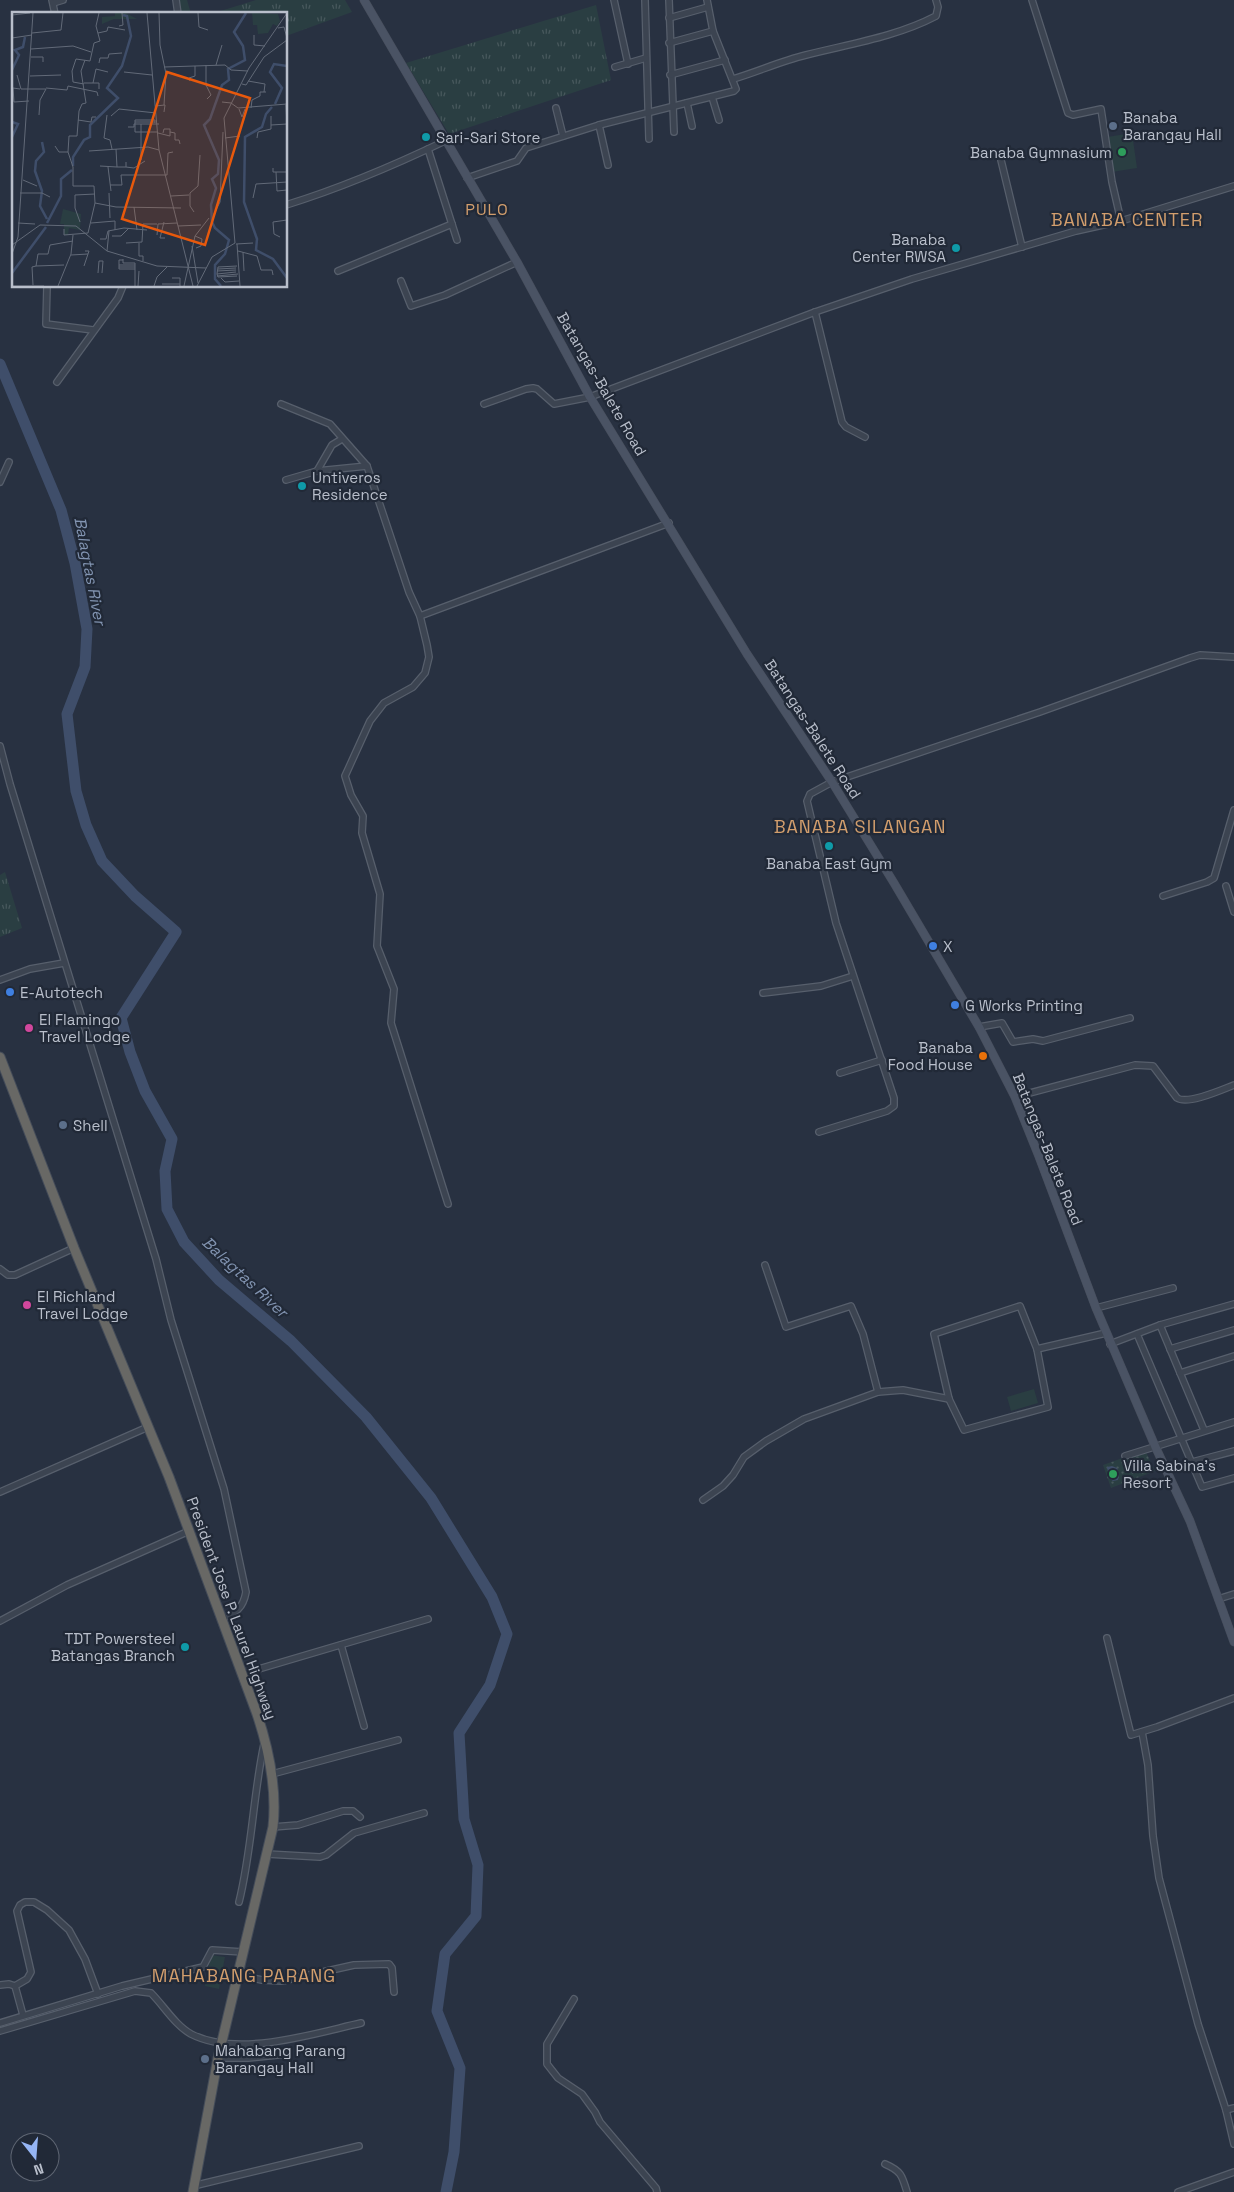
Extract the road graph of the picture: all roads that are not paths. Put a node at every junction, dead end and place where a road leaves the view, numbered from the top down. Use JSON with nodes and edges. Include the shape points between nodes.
{"nodes":[{"id":1,"x":63,"y":0,"type":"edge"},
{"id":2,"x":364,"y":0,"type":"edge"},
{"id":3,"x":614,"y":0,"type":"edge"},
{"id":4,"x":645,"y":0,"type":"edge"},
{"id":5,"x":669,"y":0,"type":"edge"},
{"id":6,"x":707,"y":0,"type":"edge"},
{"id":7,"x":936,"y":0,"type":"edge"},
{"id":8,"x":1032,"y":0,"type":"edge"},
{"id":9,"x":53,"y":2,"type":"edge"},
{"id":10,"x":708,"y":8,"type":"junction"},
{"id":11,"x":669,"y":18,"type":"junction"},
{"id":12,"x":713,"y":31,"type":"junction"},
{"id":13,"x":670,"y":43,"type":"junction"},
{"id":14,"x":646,"y":58,"type":"junction"},
{"id":15,"x":725,"y":60,"type":"junction"},
{"id":16,"x":628,"y":64,"type":"junction"},
{"id":17,"x":615,"y":67,"type":"dead end"},
{"id":18,"x":670,"y":75,"type":"junction"},
{"id":19,"x":733,"y":79,"type":"junction"},
{"id":20,"x":712,"y":97,"type":"junction"},
{"id":21,"x":687,"y":103,"type":"junction"},
{"id":22,"x":672,"y":106,"type":"junction"},
{"id":23,"x":556,"y":108,"type":"dead end"},
{"id":24,"x":648,"y":113,"type":"junction"},
{"id":25,"x":719,"y":120,"type":"dead end"},
{"id":26,"x":599,"y":126,"type":"junction"},
{"id":27,"x":692,"y":126,"type":"dead end"},
{"id":28,"x":674,"y":132,"type":"dead end"},
{"id":29,"x":563,"y":136,"type":"junction"},
{"id":30,"x":649,"y":139,"type":"dead end"},
{"id":31,"x":447,"y":140,"type":"junction"},
{"id":32,"x":428,"y":149,"type":"junction"},
{"id":33,"x":1000,"y":156,"type":"dead end"},
{"id":34,"x":608,"y":165,"type":"dead end"},
{"id":35,"x":467,"y":178,"type":"junction"},
{"id":36,"x":1234,"y":186,"type":"edge"},
{"id":37,"x":288,"y":204,"type":"edge"},
{"id":38,"x":1121,"y":221,"type":"junction"},
{"id":39,"x":452,"y":224,"type":"junction"},
{"id":40,"x":457,"y":240,"type":"dead end"},
{"id":41,"x":1022,"y":247,"type":"junction"},
{"id":42,"x":517,"y":262,"type":"junction"},
{"id":43,"x":338,"y":271,"type":"dead end"},
{"id":44,"x":401,"y":281,"type":"dead end"},
{"id":45,"x":48,"y":288,"type":"edge"},
{"id":46,"x":122,"y":288,"type":"edge"},
{"id":47,"x":815,"y":312,"type":"junction"},
{"id":48,"x":93,"y":330,"type":"junction"},
{"id":49,"x":57,"y":382,"type":"dead end"},
{"id":50,"x":590,"y":397,"type":"junction"},
{"id":51,"x":281,"y":404,"type":"dead end"},
{"id":52,"x":484,"y":404,"type":"dead end"},
{"id":53,"x":865,"y":437,"type":"dead end"},
{"id":54,"x":342,"y":439,"type":"junction"},
{"id":55,"x":9,"y":462,"type":"dead end"},
{"id":56,"x":367,"y":466,"type":"junction"},
{"id":57,"x":317,"y":471,"type":"junction"},
{"id":58,"x":286,"y":480,"type":"dead end"},
{"id":59,"x":0,"y":482,"type":"edge"},
{"id":60,"x":669,"y":523,"type":"junction"},
{"id":61,"x":420,"y":616,"type":"junction"},
{"id":62,"x":1234,"y":657,"type":"edge"},
{"id":63,"x":0,"y":746,"type":"edge"},
{"id":64,"x":832,"y":782,"type":"junction"},
{"id":65,"x":1234,"y":810,"type":"edge"},
{"id":66,"x":1226,"y":886,"type":"dead end"},
{"id":67,"x":1163,"y":896,"type":"dead end"},
{"id":68,"x":1234,"y":912,"type":"edge"},
{"id":69,"x":64,"y":963,"type":"junction"},
{"id":70,"x":853,"y":976,"type":"junction"},
{"id":71,"x":0,"y":980,"type":"edge"},
{"id":72,"x":763,"y":993,"type":"dead end"},
{"id":73,"x":1130,"y":1018,"type":"dead end"},
{"id":74,"x":979,"y":1027,"type":"junction"},
{"id":75,"x":0,"y":1057,"type":"edge"},
{"id":76,"x":882,"y":1060,"type":"junction"},
{"id":77,"x":840,"y":1073,"type":"dead end"},
{"id":78,"x":1234,"y":1085,"type":"edge"},
{"id":79,"x":1015,"y":1097,"type":"junction"},
{"id":80,"x":818,"y":1132,"type":"dead end"},
{"id":81,"x":448,"y":1204,"type":"dead end"},
{"id":82,"x":74,"y":1248,"type":"junction"},
{"id":83,"x":766,"y":1265,"type":"dead end"},
{"id":84,"x":0,"y":1269,"type":"edge"},
{"id":85,"x":1173,"y":1288,"type":"dead end"},
{"id":86,"x":1234,"y":1304,"type":"edge"},
{"id":87,"x":1096,"y":1308,"type":"junction"},
{"id":88,"x":1160,"y":1325,"type":"junction"},
{"id":89,"x":1234,"y":1330,"type":"edge"},
{"id":90,"x":1106,"y":1333,"type":"junction"},
{"id":91,"x":1137,"y":1334,"type":"junction"},
{"id":92,"x":1110,"y":1344,"type":"junction"},
{"id":93,"x":1037,"y":1349,"type":"junction"},
{"id":94,"x":1170,"y":1349,"type":"junction"},
{"id":95,"x":1234,"y":1356,"type":"edge"},
{"id":96,"x":1180,"y":1373,"type":"junction"},
{"id":97,"x":878,"y":1392,"type":"junction"},
{"id":98,"x":949,"y":1399,"type":"junction"},
{"id":99,"x":1234,"y":1422,"type":"edge"},
{"id":100,"x":148,"y":1426,"type":"junction"},
{"id":101,"x":1204,"y":1430,"type":"junction"},
{"id":102,"x":1181,"y":1438,"type":"junction"},
{"id":103,"x":1154,"y":1446,"type":"junction"},
{"id":104,"x":1234,"y":1451,"type":"edge"},
{"id":105,"x":1125,"y":1456,"type":"dead end"},
{"id":106,"x":1192,"y":1462,"type":"junction"},
{"id":107,"x":1234,"y":1478,"type":"edge"},
{"id":108,"x":0,"y":1492,"type":"edge"},
{"id":109,"x":703,"y":1500,"type":"dead end"},
{"id":110,"x":189,"y":1531,"type":"junction"},
{"id":111,"x":1234,"y":1594,"type":"edge"},
{"id":112,"x":1218,"y":1599,"type":"junction"},
{"id":113,"x":221,"y":1619,"type":"junction"},
{"id":114,"x":428,"y":1619,"type":"dead end"},
{"id":115,"x":0,"y":1621,"type":"edge"},
{"id":116,"x":1107,"y":1638,"type":"dead end"},
{"id":117,"x":1234,"y":1642,"type":"edge"},
{"id":118,"x":342,"y":1645,"type":"junction"},
{"id":119,"x":242,"y":1674,"type":"junction"},
{"id":120,"x":1234,"y":1698,"type":"edge"},
{"id":121,"x":364,"y":1726,"type":"dead end"},
{"id":122,"x":1142,"y":1732,"type":"junction"},
{"id":123,"x":265,"y":1740,"type":"junction"},
{"id":124,"x":398,"y":1740,"type":"dead end"},
{"id":125,"x":272,"y":1774,"type":"junction"},
{"id":126,"x":424,"y":1813,"type":"dead end"},
{"id":127,"x":360,"y":1817,"type":"dead end"},
{"id":128,"x":273,"y":1827,"type":"junction"},
{"id":129,"x":267,"y":1854,"type":"junction"},
{"id":130,"x":239,"y":1902,"type":"dead end"},
{"id":131,"x":243,"y":1952,"type":"junction"},
{"id":132,"x":237,"y":1975,"type":"junction"},
{"id":133,"x":0,"y":1985,"type":"edge"},
{"id":134,"x":15,"y":1986,"type":"junction"},
{"id":135,"x":394,"y":1992,"type":"dead end"},
{"id":136,"x":98,"y":1994,"type":"junction"},
{"id":137,"x":574,"y":1999,"type":"dead end"},
{"id":138,"x":23,"y":2015,"type":"junction"},
{"id":139,"x":0,"y":2023,"type":"edge"},
{"id":140,"x":361,"y":2024,"type":"dead end"},
{"id":141,"x":0,"y":2031,"type":"edge"},
{"id":142,"x":222,"y":2042,"type":"junction"},
{"id":143,"x":287,"y":2054,"type":"dead end"},
{"id":144,"x":218,"y":2058,"type":"junction"},
{"id":145,"x":1234,"y":2108,"type":"edge"},
{"id":146,"x":1226,"y":2110,"type":"junction"},
{"id":147,"x":1234,"y":2144,"type":"edge"},
{"id":148,"x":359,"y":2146,"type":"dead end"},
{"id":149,"x":885,"y":2164,"type":"dead end"},
{"id":150,"x":1234,"y":2172,"type":"edge"},
{"id":151,"x":193,"y":2189,"type":"edge"},
{"id":152,"x":657,"y":2192,"type":"edge"},
{"id":153,"x":907,"y":2192,"type":"edge"},
{"id":154,"x":1178,"y":2192,"type":"edge"}],
"edges":[{"from":1,"to":9,"type":"street"},
{"from":2,"to":31,"type":"main road","name":"Batangas-Balete Road"},
{"from":3,"to":16,"type":"street"},
{"from":4,"to":14,"type":"street"},
{"from":5,"to":11,"type":"street"},
{"from":6,"to":10,"type":"street"},
{"from":7,"to":19,"type":"street","via":[[936,16],[924,22],[804,55]]},
{"from":8,"to":38,"type":"street","via":[[1068,113],[1073,115],[1102,109]]},
{"from":10,"to":11,"type":"street"},
{"from":10,"to":12,"type":"street"},
{"from":11,"to":13,"type":"street"},
{"from":12,"to":13,"type":"street"},
{"from":12,"to":15,"type":"street"},
{"from":13,"to":18,"type":"street"},
{"from":14,"to":16,"type":"street"},
{"from":14,"to":24,"type":"street"},
{"from":15,"to":18,"type":"street"},
{"from":15,"to":19,"type":"street"},
{"from":16,"to":17,"type":"street"},
{"from":18,"to":22,"type":"street"},
{"from":19,"to":20,"type":"street","via":[[734,91]]},
{"from":20,"to":21,"type":"street"},
{"from":20,"to":25,"type":"street"},
{"from":21,"to":22,"type":"street"},
{"from":21,"to":27,"type":"street"},
{"from":22,"to":24,"type":"street"},
{"from":22,"to":28,"type":"street"},
{"from":23,"to":29,"type":"street"},
{"from":24,"to":26,"type":"street"},
{"from":24,"to":30,"type":"street"},
{"from":26,"to":29,"type":"street"},
{"from":26,"to":34,"type":"street"},
{"from":29,"to":35,"type":"street","via":[[526,148],[517,161]]},
{"from":31,"to":32,"type":"street"},
{"from":31,"to":35,"type":"main road","name":"Batangas-Balete Road"},
{"from":32,"to":37,"type":"street"},
{"from":32,"to":39,"type":"street"},
{"from":33,"to":41,"type":"street"},
{"from":35,"to":42,"type":"main road","name":"Batangas-Balete Road"},
{"from":36,"to":38,"type":"street"},
{"from":38,"to":41,"type":"street"},
{"from":39,"to":40,"type":"street"},
{"from":39,"to":43,"type":"street"},
{"from":41,"to":47,"type":"street"},
{"from":42,"to":44,"type":"street","via":[[445,295],[412,306]]},
{"from":42,"to":50,"type":"main road","name":"Batangas-Balete Road"},
{"from":45,"to":48,"type":"street","via":[[46,324]]},
{"from":46,"to":48,"type":"street"},
{"from":47,"to":50,"type":"street"},
{"from":47,"to":53,"type":"street","via":[[842,422]]},
{"from":48,"to":49,"type":"street"},
{"from":50,"to":52,"type":"street","via":[[554,404],[536,389],[526,389]]},
{"from":50,"to":60,"type":"main road","name":"Batangas-Balete Road"},
{"from":51,"to":54,"type":"street","via":[[330,424]]},
{"from":54,"to":56,"type":"street"},
{"from":54,"to":57,"type":"street","via":[[332,445]]},
{"from":55,"to":59,"type":"street"},
{"from":56,"to":57,"type":"street"},
{"from":56,"to":61,"type":"street"},
{"from":57,"to":58,"type":"street"},
{"from":60,"to":61,"type":"street"},
{"from":60,"to":64,"type":"main road","name":"Batangas-Balete Road","via":[[747,654]]},
{"from":61,"to":81,"type":"street","via":[[429,657],[425,673],[413,687],[384,703],[370,721],[345,776],[363,816],[362,833],[380,894],[377,946],[394,989],[391,1023]]},
{"from":62,"to":64,"type":"street","via":[[1200,655],[1190,658]]},
{"from":63,"to":69,"type":"street"},
{"from":64,"to":70,"type":"street","via":[[810,794],[807,800],[830,902]]},
{"from":64,"to":74,"type":"main road","name":"Batangas-Balete Road"},
{"from":65,"to":67,"type":"street","via":[[1214,878]]},
{"from":66,"to":68,"type":"street"},
{"from":69,"to":71,"type":"street","via":[[30,969]]},
{"from":69,"to":113,"type":"street","via":[[224,1490],[246,1592],[239,1610]]},
{"from":70,"to":72,"type":"street","via":[[821,986]]},
{"from":70,"to":76,"type":"street"},
{"from":73,"to":74,"type":"street","via":[[1043,1041],[1014,1042],[1002,1023]]},
{"from":74,"to":79,"type":"main road","name":"Batangas-Balete Road"},
{"from":75,"to":82,"type":"highway","name":"President Jose P. Laurel Highway"},
{"from":76,"to":77,"type":"street"},
{"from":76,"to":80,"type":"street","via":[[894,1106]]},
{"from":78,"to":79,"type":"street","via":[[1182,1101],[1153,1066],[1136,1065]]},
{"from":79,"to":87,"type":"main road","name":"Batangas-Balete Road"},
{"from":82,"to":84,"type":"street","via":[[15,1275],[8,1275]]},
{"from":82,"to":100,"type":"highway","name":"President Jose P. Laurel Highway"},
{"from":83,"to":97,"type":"street","via":[[786,1327],[852,1306]]},
{"from":85,"to":87,"type":"street"},
{"from":86,"to":88,"type":"street"},
{"from":87,"to":90,"type":"main road","name":"Batangas-Balete Road"},
{"from":88,"to":91,"type":"street"},
{"from":88,"to":94,"type":"street"},
{"from":89,"to":94,"type":"street"},
{"from":90,"to":92,"type":"main road","name":"Batangas-Balete Road"},
{"from":90,"to":93,"type":"street"},
{"from":91,"to":92,"type":"street"},
{"from":91,"to":102,"type":"street"},
{"from":92,"to":103,"type":"main road","name":"Batangas-Balete Road"},
{"from":93,"to":98,"type":"street","via":[[1048,1407],[964,1430]]},
{"from":93,"to":98,"type":"street","via":[[1020,1306],[934,1334]]},
{"from":94,"to":96,"type":"street"},
{"from":95,"to":96,"type":"street"},
{"from":96,"to":101,"type":"street"},
{"from":97,"to":98,"type":"street","via":[[903,1390]]},
{"from":97,"to":109,"type":"street","via":[[804,1419],[766,1441],[744,1457],[724,1486]]},
{"from":99,"to":101,"type":"street"},
{"from":100,"to":108,"type":"street"},
{"from":100,"to":110,"type":"highway","name":"President Jose P. Laurel Highway"},
{"from":101,"to":102,"type":"street"},
{"from":102,"to":103,"type":"street"},
{"from":102,"to":106,"type":"street"},
{"from":103,"to":105,"type":"street"},
{"from":103,"to":112,"type":"main road","name":"Batangas-Balete Road","via":[[1190,1521]]},
{"from":104,"to":106,"type":"street"},
{"from":106,"to":107,"type":"street","via":[[1202,1486]]},
{"from":110,"to":113,"type":"highway","name":"President Jose P. Laurel Highway"},
{"from":110,"to":115,"type":"street","via":[[67,1585]]},
{"from":111,"to":112,"type":"street"},
{"from":112,"to":117,"type":"main road","name":"Batangas-Balete Road"},
{"from":113,"to":119,"type":"highway","name":"President Jose P. Laurel Highway"},
{"from":114,"to":118,"type":"street"},
{"from":116,"to":122,"type":"street","via":[[1131,1735]]},
{"from":118,"to":119,"type":"street"},
{"from":118,"to":121,"type":"street"},
{"from":119,"to":123,"type":"highway","name":"President Jose P. Laurel Highway"},
{"from":120,"to":122,"type":"street"},
{"from":122,"to":146,"type":"street","via":[[1159,1878],[1198,2024]]},
{"from":123,"to":125,"type":"highway","name":"President Jose P. Laurel Highway"},
{"from":123,"to":130,"type":"street"},
{"from":124,"to":125,"type":"street"},
{"from":125,"to":128,"type":"highway","name":"President Jose P. Laurel Highway"},
{"from":126,"to":129,"type":"street","via":[[354,1833],[320,1857]]},
{"from":127,"to":128,"type":"street","via":[[353,1811],[343,1811],[298,1825]]},
{"from":128,"to":129,"type":"highway","name":"President Jose P. Laurel Highway"},
{"from":129,"to":131,"type":"highway","name":"President Jose P. Laurel Highway"},
{"from":131,"to":132,"type":"highway","name":"President Jose P. Laurel Highway"},
{"from":131,"to":136,"type":"street","via":[[212,1950],[203,1967]]},
{"from":132,"to":135,"type":"street","via":[[282,1981],[354,1965],[389,1964]]},
{"from":132,"to":142,"type":"highway","name":"President Jose P. Laurel Highway"},
{"from":133,"to":134,"type":"street"},
{"from":134,"to":136,"type":"street","via":[[30,1976],[17,1911],[20,1905],[29,1901],[47,1910],[69,1930],[86,1960]]},
{"from":134,"to":138,"type":"street"},
{"from":136,"to":138,"type":"street"},
{"from":137,"to":152,"type":"street","via":[[547,2044],[547,2064],[558,2078],[582,2094],[600,2122]]},
{"from":138,"to":139,"type":"street"},
{"from":140,"to":142,"type":"street","via":[[279,2040],[238,2044]]},
{"from":141,"to":142,"type":"street","via":[[135,1991],[151,1993],[191,2033]]},
{"from":142,"to":144,"type":"highway","name":"President Jose P. Laurel Highway"},
{"from":143,"to":144,"type":"street"},
{"from":144,"to":151,"type":"highway","name":"President Jose P. Laurel Highway"},
{"from":145,"to":146,"type":"street"},
{"from":146,"to":147,"type":"street"},
{"from":148,"to":151,"type":"street"},
{"from":149,"to":153,"type":"street","via":[[897,2169]]},
{"from":150,"to":154,"type":"street"}]}
